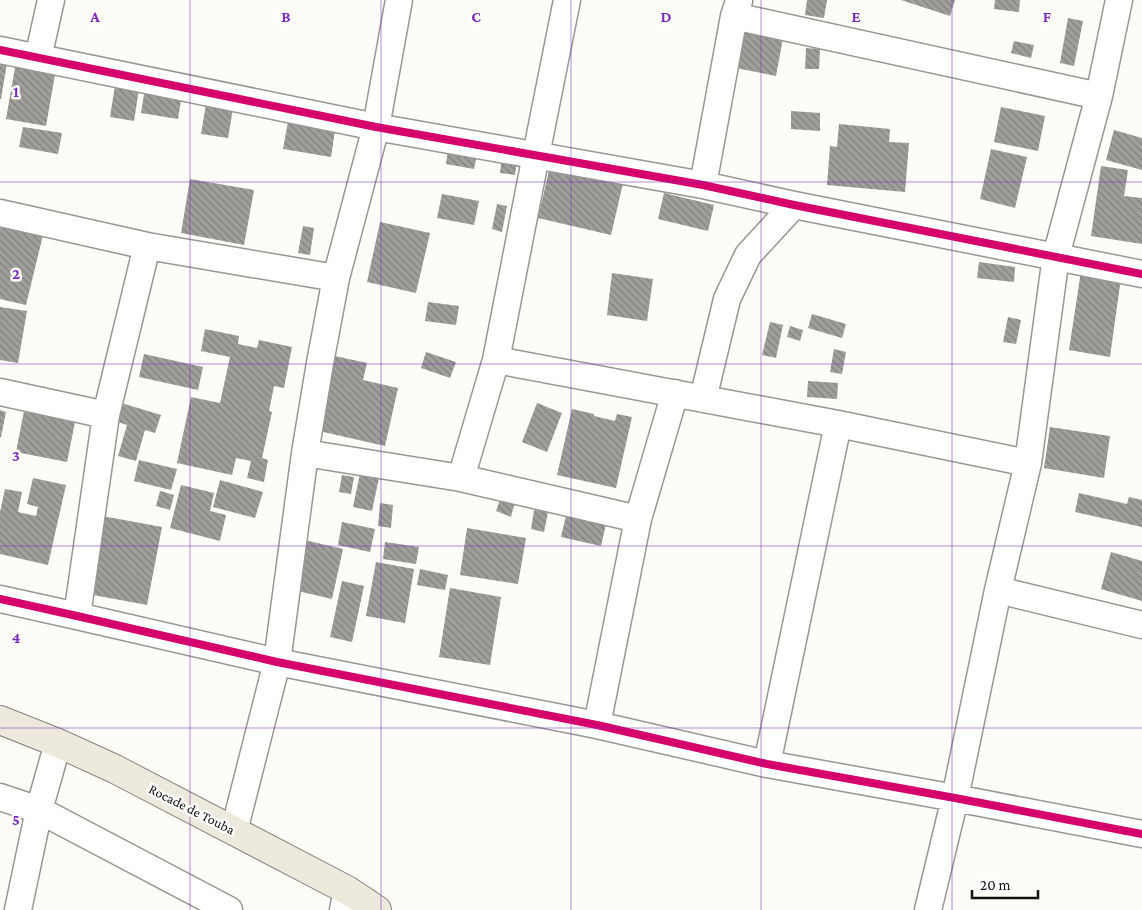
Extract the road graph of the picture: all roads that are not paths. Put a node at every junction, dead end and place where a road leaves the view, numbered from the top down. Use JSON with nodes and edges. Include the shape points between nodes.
{"nodes":[{"id":1,"x":51,"y":0,"type":"edge"},
{"id":2,"x":398,"y":0,"type":"edge"},
{"id":3,"x":567,"y":0,"type":"edge"},
{"id":4,"x":1119,"y":0,"type":"edge"},
{"id":5,"x":737,"y":8,"type":"edge"},
{"id":6,"x":0,"y":50,"type":"edge"},
{"id":7,"x":38,"y":58,"type":"junction"},
{"id":8,"x":1100,"y":96,"type":"junction"},
{"id":9,"x":376,"y":127,"type":"junction"},
{"id":10,"x":536,"y":155,"type":"junction"},
{"id":11,"x":703,"y":186,"type":"junction"},
{"id":12,"x":794,"y":205,"type":"junction"},
{"id":13,"x":0,"y":213,"type":"edge"},
{"id":14,"x":147,"y":246,"type":"junction"},
{"id":15,"x":1056,"y":256,"type":"junction"},
{"id":16,"x":1142,"y":274,"type":"edge"},
{"id":17,"x":336,"y":278,"type":"junction"},
{"id":18,"x":496,"y":360,"type":"junction"},
{"id":19,"x":0,"y":392,"type":"edge"},
{"id":20,"x":675,"y":393,"type":"junction"},
{"id":21,"x":703,"y":399,"type":"junction"},
{"id":22,"x":106,"y":415,"type":"junction"},
{"id":23,"x":838,"y":424,"type":"junction"},
{"id":24,"x":305,"y":453,"type":"junction"},
{"id":25,"x":1028,"y":463,"type":"junction"},
{"id":26,"x":461,"y":478,"type":"junction"},
{"id":27,"x":638,"y":519,"type":"junction"},
{"id":28,"x":998,"y":590,"type":"junction"},
{"id":29,"x":0,"y":599,"type":"edge"},
{"id":30,"x":77,"y":616,"type":"junction"},
{"id":31,"x":1142,"y":625,"type":"edge"},
{"id":32,"x":277,"y":662,"type":"junction"},
{"id":33,"x":0,"y":720,"type":"edge"},
{"id":34,"x":597,"y":725,"type":"junction"},
{"id":35,"x":58,"y":743,"type":"junction"},
{"id":36,"x":767,"y":764,"type":"junction"},
{"id":37,"x":0,"y":796,"type":"edge"},
{"id":38,"x":954,"y":798,"type":"junction"},
{"id":39,"x":39,"y":810,"type":"junction"},
{"id":40,"x":234,"y":831,"type":"junction"},
{"id":41,"x":1142,"y":834,"type":"edge"},
{"id":42,"x":345,"y":900,"type":"edge"},
{"id":43,"x":18,"y":910,"type":"edge"},
{"id":44,"x":229,"y":910,"type":"edge"},
{"id":45,"x":377,"y":910,"type":"edge"},
{"id":46,"x":928,"y":910,"type":"edge"}],
"edges":[{"from":1,"to":7,"type":"street"},
{"from":2,"to":9,"type":"street"},
{"from":3,"to":10,"type":"street"},
{"from":4,"to":8,"type":"street"},
{"from":5,"to":8,"type":"street"},
{"from":5,"to":11,"type":"street"},
{"from":6,"to":7,"type":"street"},
{"from":7,"to":9,"type":"street"},
{"from":8,"to":15,"type":"street"},
{"from":9,"to":10,"type":"street"},
{"from":9,"to":17,"type":"street"},
{"from":10,"to":11,"type":"street"},
{"from":10,"to":18,"type":"street"},
{"from":11,"to":12,"type":"street"},
{"from":12,"to":15,"type":"street"},
{"from":12,"to":21,"type":"street","via":[[748,255],[727,299]]},
{"from":13,"to":14,"type":"street"},
{"from":14,"to":17,"type":"street"},
{"from":14,"to":22,"type":"street"},
{"from":15,"to":16,"type":"street"},
{"from":15,"to":25,"type":"street"},
{"from":17,"to":24,"type":"street"},
{"from":18,"to":20,"type":"street"},
{"from":18,"to":26,"type":"street"},
{"from":19,"to":22,"type":"street"},
{"from":20,"to":21,"type":"street"},
{"from":20,"to":27,"type":"street"},
{"from":21,"to":23,"type":"street"},
{"from":22,"to":30,"type":"street"},
{"from":23,"to":25,"type":"street"},
{"from":23,"to":36,"type":"street"},
{"from":24,"to":26,"type":"street"},
{"from":24,"to":32,"type":"street"},
{"from":25,"to":28,"type":"street"},
{"from":26,"to":27,"type":"street"},
{"from":27,"to":34,"type":"street"},
{"from":28,"to":31,"type":"street"},
{"from":28,"to":38,"type":"street"},
{"from":29,"to":30,"type":"street"},
{"from":30,"to":32,"type":"street"},
{"from":32,"to":34,"type":"street"},
{"from":32,"to":40,"type":"street"},
{"from":33,"to":35,"type":"main road","name":"Rocade de Touba"},
{"from":34,"to":36,"type":"street"},
{"from":35,"to":39,"type":"street"},
{"from":35,"to":40,"type":"main road","name":"Rocade de Touba"},
{"from":36,"to":38,"type":"street"},
{"from":37,"to":39,"type":"street"},
{"from":38,"to":41,"type":"street"},
{"from":38,"to":46,"type":"street"},
{"from":39,"to":43,"type":"street"},
{"from":39,"to":44,"type":"street"},
{"from":40,"to":42,"type":"main road","name":"Rocade de Touba"},
{"from":42,"to":45,"type":"main road","name":"Rocade de Touba"}]}
